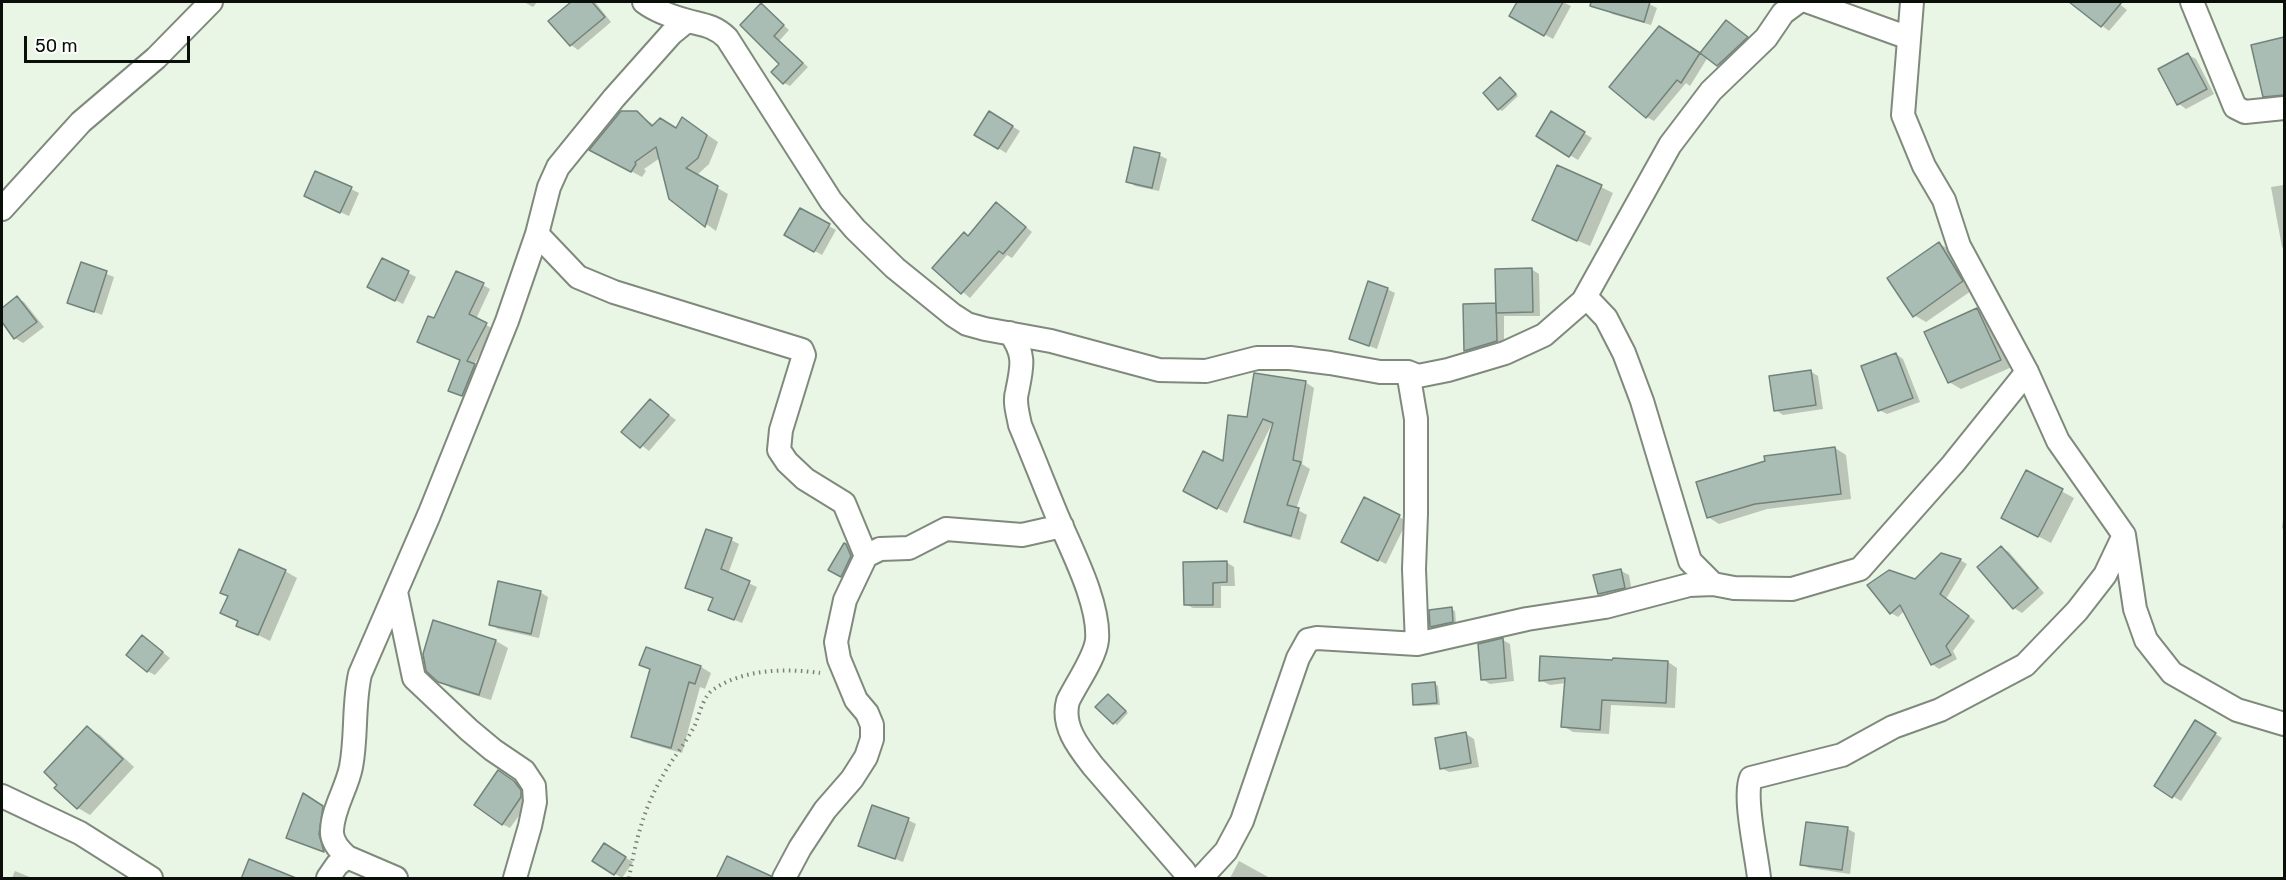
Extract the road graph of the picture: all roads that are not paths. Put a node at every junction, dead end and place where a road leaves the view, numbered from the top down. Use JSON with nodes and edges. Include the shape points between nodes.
{"nodes":[{"id":1,"x":211,"y":2,"type":"edge"},
{"id":2,"x":644,"y":2,"type":"edge"},
{"id":3,"x":1798,"y":2,"type":"edge"},
{"id":4,"x":1809,"y":2,"type":"edge"},
{"id":5,"x":1912,"y":2,"type":"edge"},
{"id":6,"x":2193,"y":2,"type":"edge"},
{"id":7,"x":687,"y":21,"type":"junction"},
{"id":8,"x":1909,"y":38,"type":"junction"},
{"id":9,"x":2284,"y":108,"type":"edge"},
{"id":10,"x":2,"y":209,"type":"edge"},
{"id":11,"x":537,"y":234,"type":"junction"},
{"id":12,"x":1586,"y":297,"type":"junction"},
{"id":13,"x":1010,"y":333,"type":"junction"},
{"id":14,"x":1408,"y":372,"type":"junction"},
{"id":15,"x":2027,"y":372,"type":"junction"},
{"id":16,"x":1062,"y":526,"type":"junction"},
{"id":17,"x":2124,"y":535,"type":"junction"},
{"id":18,"x":866,"y":555,"type":"junction"},
{"id":19,"x":1713,"y":584,"type":"junction"},
{"id":20,"x":396,"y":592,"type":"junction"},
{"id":21,"x":1417,"y":644,"type":"junction"},
{"id":22,"x":2284,"y":724,"type":"edge"},
{"id":23,"x":2,"y":796,"type":"edge"},
{"id":24,"x":347,"y":857,"type":"junction"},
{"id":25,"x":151,"y":879,"type":"edge"},
{"id":26,"x":328,"y":879,"type":"edge"},
{"id":27,"x":396,"y":879,"type":"edge"},
{"id":28,"x":515,"y":879,"type":"edge"},
{"id":29,"x":784,"y":879,"type":"edge"},
{"id":30,"x":1188,"y":879,"type":"edge"},
{"id":31,"x":1200,"y":879,"type":"edge"},
{"id":32,"x":1759,"y":879,"type":"edge"}],
"edges":[{"from":1,"to":10,"type":"street","via":[[156,58],[81,122]]},
{"from":2,"to":7,"type":"street"},
{"from":3,"to":12,"type":"street","via":[[1685,123]]},
{"from":4,"to":8,"type":"street"},
{"from":5,"to":8,"type":"street"},
{"from":6,"to":9,"type":"street","via":[[2235,107],[2245,112]]},
{"from":7,"to":11,"type":"street","via":[[671,34],[565,155],[549,187]]},
{"from":7,"to":13,"type":"street","via":[[708,25],[727,38],[831,201],[895,268],[967,324]]},
{"from":8,"to":15,"type":"street","via":[[1903,116],[1924,166],[1944,200],[1959,246]]},
{"from":11,"to":18,"type":"street","via":[[578,278],[802,350],[804,355],[781,430],[779,450],[806,479],[844,503]]},
{"from":11,"to":20,"type":"street","via":[[507,321]]},
{"from":12,"to":14,"type":"street","via":[[1544,335],[1505,353],[1418,376]]},
{"from":12,"to":19,"type":"street","via":[[1606,318],[1624,353],[1690,561]]},
{"from":13,"to":14,"type":"street","via":[[1159,370],[1206,371],[1257,358],[1290,358],[1380,372]]},
{"from":13,"to":16,"type":"street","via":[[1021,354],[1016,403],[1020,425]]},
{"from":14,"to":21,"type":"street","via":[[1416,419]]},
{"from":15,"to":17,"type":"street","via":[[2058,441]]},
{"from":15,"to":19,"type":"street","via":[[1953,465],[1860,569],[1792,589]]},
{"from":16,"to":18,"type":"street","via":[[1022,535],[946,529],[909,548],[880,549]]},
{"from":16,"to":30,"type":"street","via":[[1083,576],[1097,641],[1068,701],[1066,722],[1080,750]]},
{"from":17,"to":22,"type":"street","via":[[2138,620],[2146,640],[2172,673],[2237,710]]},
{"from":17,"to":32,"type":"street","via":[[2105,575],[2025,665],[1842,755],[1751,778],[1751,823]]},
{"from":18,"to":29,"type":"street","via":[[845,600],[836,642],[856,700],[872,725],[872,739],[866,757],[825,810]]},
{"from":19,"to":21,"type":"street","via":[[1689,585],[1605,607],[1527,619]]},
{"from":20,"to":24,"type":"street","via":[[366,656],[355,694],[356,734],[332,830],[337,847]]},
{"from":20,"to":28,"type":"street","via":[[414,678],[469,730],[524,771],[534,786],[535,802]]},
{"from":21,"to":31,"type":"street","via":[[1308,640],[1298,658],[1242,821],[1226,851]]},
{"from":23,"to":25,"type":"street","via":[[80,833]]},
{"from":24,"to":26,"type":"street"},
{"from":24,"to":27,"type":"street"}]}
